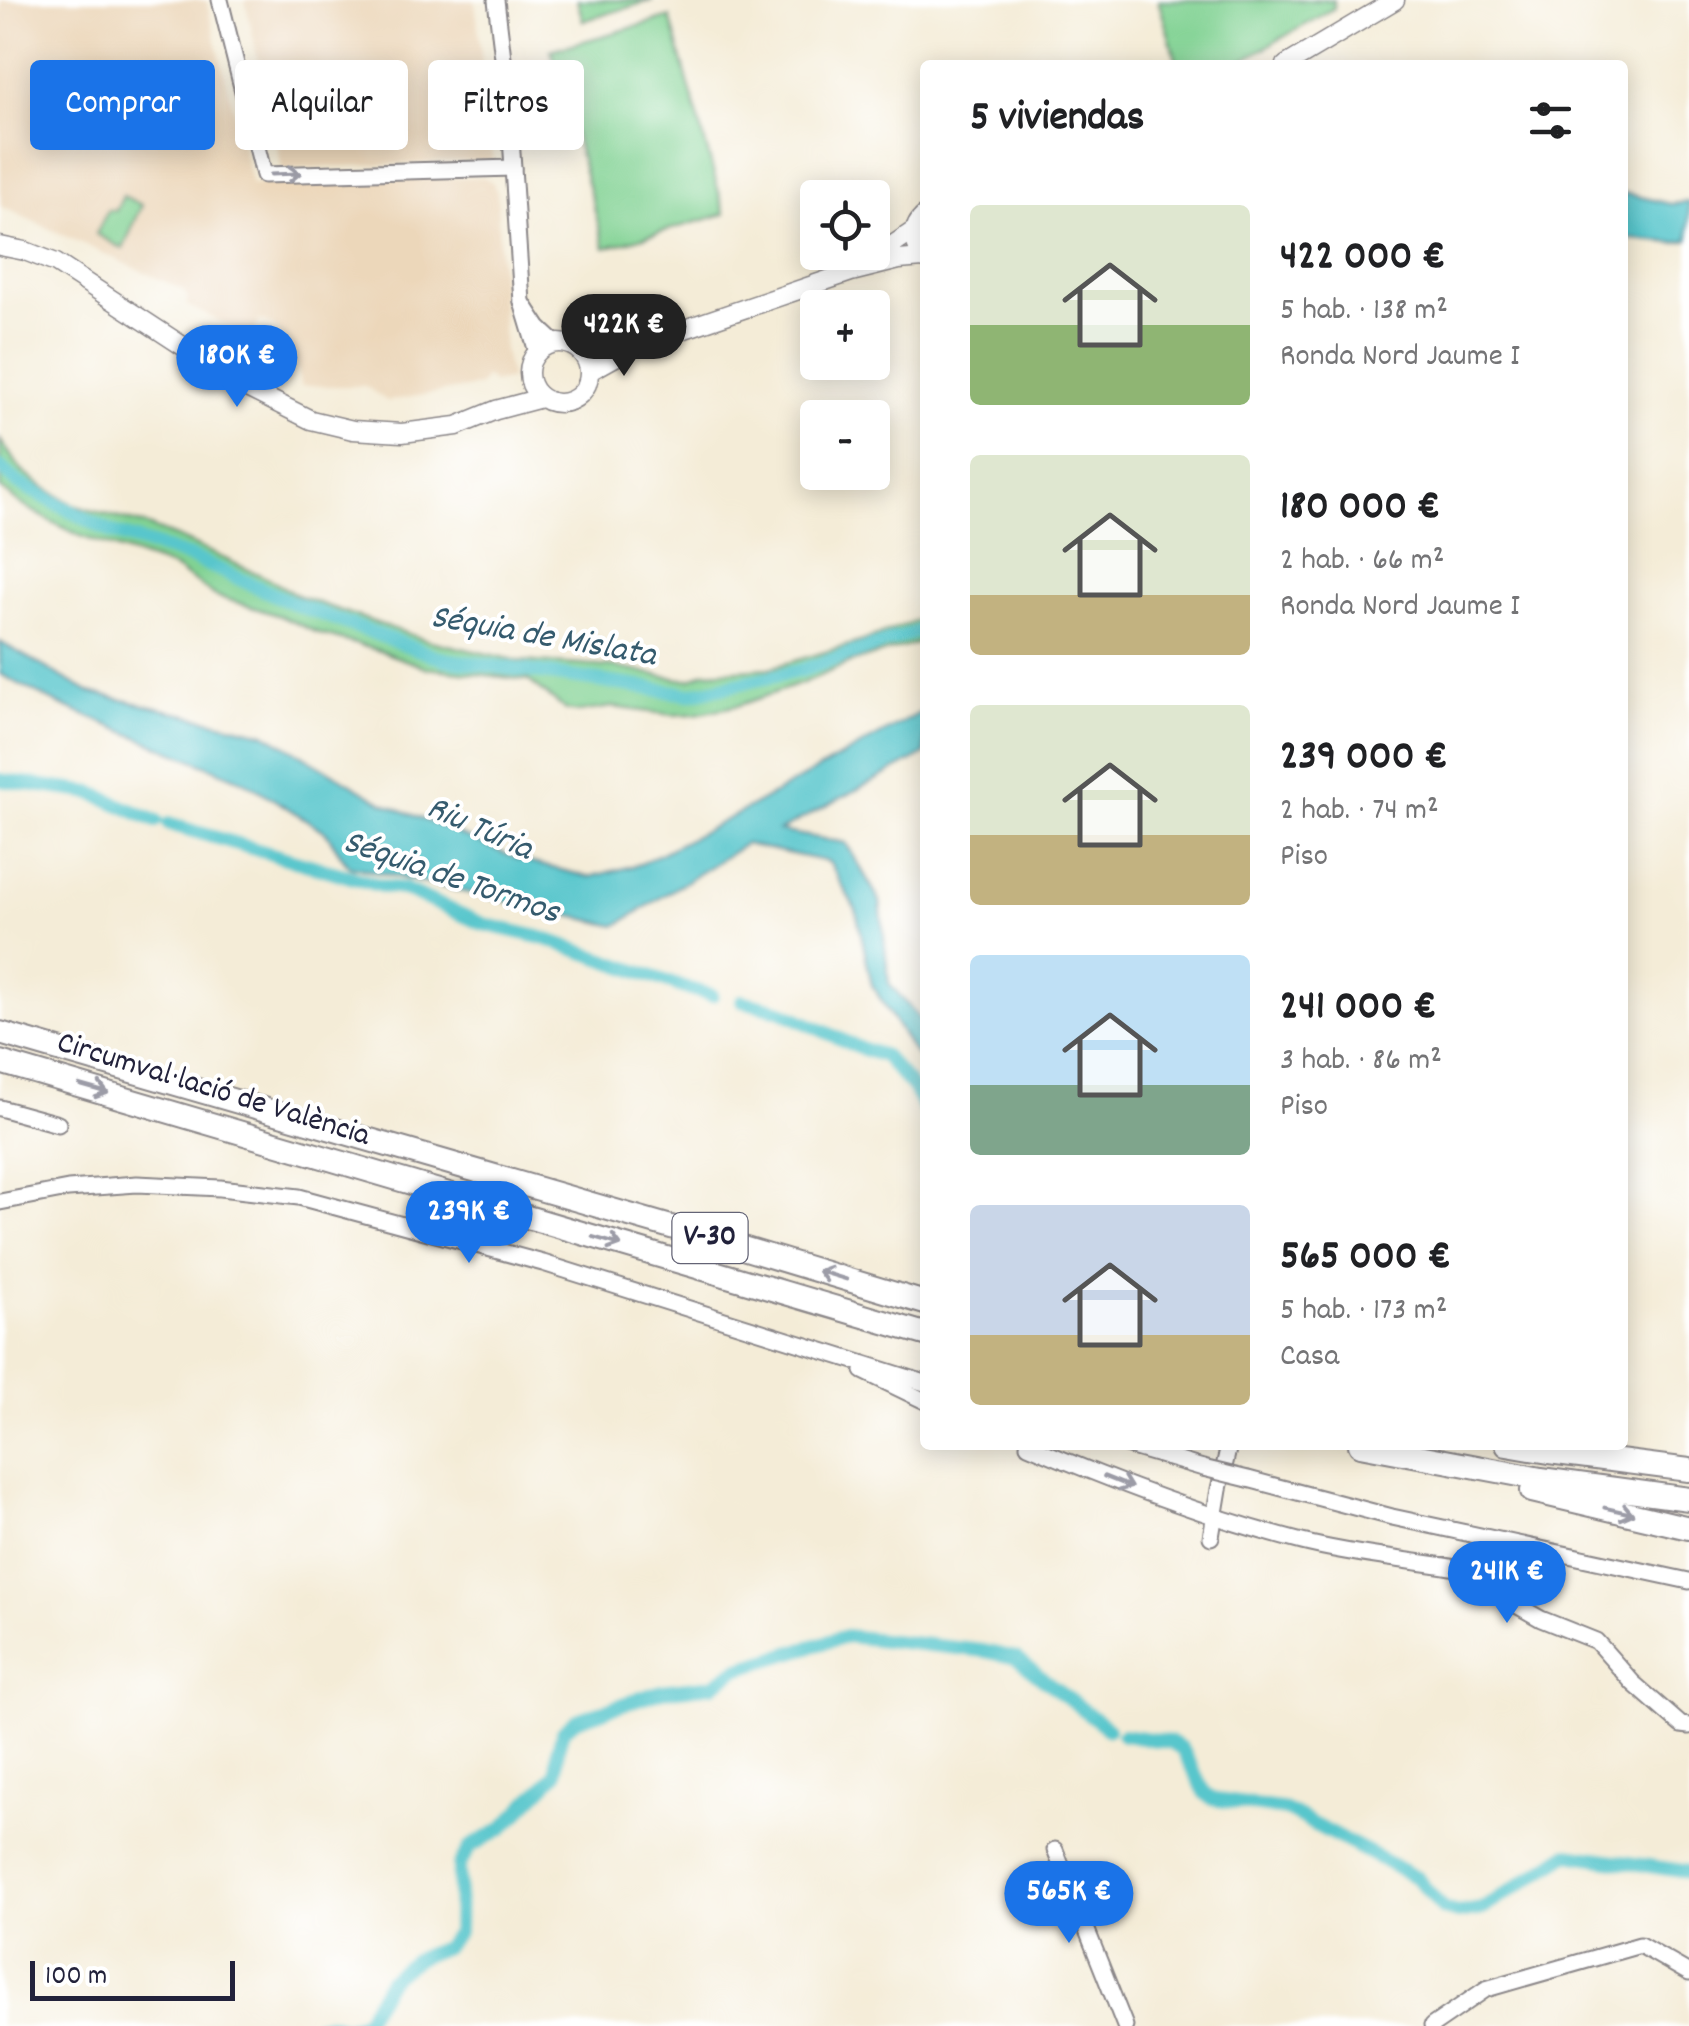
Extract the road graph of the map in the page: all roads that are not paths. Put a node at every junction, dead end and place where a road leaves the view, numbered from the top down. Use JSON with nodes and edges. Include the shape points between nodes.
{"nodes":[{"id":1,"x":220,"y":0,"type":"edge"},
{"id":2,"x":496,"y":0,"type":"edge"},
{"id":3,"x":1394,"y":0,"type":"edge"},
{"id":4,"x":1294,"y":60,"type":"edge"},
{"id":5,"x":513,"y":168,"type":"junction"},
{"id":6,"x":920,"y":222,"type":"edge"},
{"id":7,"x":0,"y":246,"type":"edge"},
{"id":8,"x":920,"y":252,"type":"edge"},
{"id":9,"x":920,"y":258,"type":"edge"},
{"id":10,"x":852,"y":272,"type":"junction"},
{"id":11,"x":522,"y":302,"type":"junction"},
{"id":12,"x":564,"y":344,"type":"junction"},
{"id":13,"x":635,"y":346,"type":"junction"},
{"id":14,"x":537,"y":352,"type":"junction"},
{"id":15,"x":590,"y":371,"type":"junction"},
{"id":16,"x":536,"y":390,"type":"junction"},
{"id":17,"x":0,"y":1018,"type":"edge"},
{"id":18,"x":0,"y":1033,"type":"edge"},
{"id":19,"x":0,"y":1062,"type":"edge"},
{"id":20,"x":0,"y":1108,"type":"edge"},
{"id":21,"x":286,"y":1116,"type":"junction"},
{"id":22,"x":58,"y":1124,"type":"dead end"},
{"id":23,"x":0,"y":1202,"type":"edge"},
{"id":24,"x":920,"y":1302,"type":"edge"},
{"id":25,"x":920,"y":1333,"type":"edge"},
{"id":26,"x":833,"y":1354,"type":"junction"},
{"id":27,"x":920,"y":1382,"type":"edge"},
{"id":28,"x":920,"y":1399,"type":"edge"},
{"id":29,"x":1040,"y":1450,"type":"edge"},
{"id":30,"x":1142,"y":1450,"type":"edge"},
{"id":31,"x":1229,"y":1450,"type":"edge"},
{"id":32,"x":1381,"y":1450,"type":"edge"},
{"id":33,"x":1536,"y":1450,"type":"edge"},
{"id":34,"x":1389,"y":1452,"type":"junction"},
{"id":35,"x":1689,"y":1470,"type":"edge"},
{"id":36,"x":1689,"y":1499,"type":"edge"},
{"id":37,"x":1215,"y":1518,"type":"junction"},
{"id":38,"x":1689,"y":1528,"type":"edge"},
{"id":39,"x":1212,"y":1537,"type":"dead end"},
{"id":40,"x":1689,"y":1581,"type":"edge"},
{"id":41,"x":1689,"y":1726,"type":"edge"},
{"id":42,"x":1055,"y":1850,"type":"dead end"},
{"id":43,"x":1689,"y":1974,"type":"edge"},
{"id":44,"x":1125,"y":2026,"type":"edge"},
{"id":45,"x":1432,"y":2026,"type":"edge"}],
"edges":[{"from":1,"to":5,"type":"street","one_way":true,"via":[[264,175]]},
{"from":2,"to":5,"type":"street"},
{"from":3,"to":4,"type":"main road"},
{"from":5,"to":11,"type":"street"},
{"from":6,"to":8,"type":"main road"},
{"from":6,"to":10,"type":"main road"},
{"from":7,"to":16,"type":"main road","via":[[56,264],[247,388],[311,420],[352,430],[457,426]]},
{"from":9,"to":10,"type":"main road"},
{"from":10,"to":13,"type":"main road"},
{"from":11,"to":12,"type":"street","via":[[539,328]]},
{"from":11,"to":14,"type":"street"},
{"from":12,"to":13,"type":"main road"},
{"from":12,"to":14,"type":"main road"},
{"from":12,"to":15,"type":"main road","via":[[581,352]]},
{"from":13,"to":15,"type":"main road"},
{"from":14,"to":16,"type":"main road","via":[[528,372]]},
{"from":15,"to":16,"type":"main road","via":[[571,401],[550,402]]},
{"from":17,"to":21,"type":"highway"},
{"from":18,"to":21,"type":"highway","name":"Circumval·lació de València","number":"V-30"},
{"from":19,"to":25,"type":"highway","name":"Circumval·lació de València","number":"V-30","one_way":true},
{"from":20,"to":22,"type":"street"},
{"from":24,"to":21,"type":"highway","name":"Circumval·lació de València","number":"V-30","one_way":true},
{"from":23,"to":26,"type":"street","via":[[137,1184],[299,1197],[543,1262]]},
{"from":26,"to":27,"type":"street"},
{"from":26,"to":28,"type":"street"},
{"from":29,"to":37,"type":"street","one_way":true},
{"from":30,"to":40,"type":"street","bridge":true,"via":[[1392,1518]]},
{"from":31,"to":37,"type":"street"},
{"from":32,"to":34,"type":"highway"},
{"from":33,"to":35,"type":"highway"},
{"from":34,"to":36,"type":"highway"},
{"from":34,"to":38,"type":"highway","one_way":true},
{"from":37,"to":39,"type":"street"},
{"from":37,"to":41,"type":"street","via":[[1306,1543],[1482,1576],[1540,1620],[1596,1641],[1633,1683]]},
{"from":42,"to":44,"type":"street"},
{"from":43,"to":45,"type":"street","via":[[1640,1945],[1486,1990]]}]}
